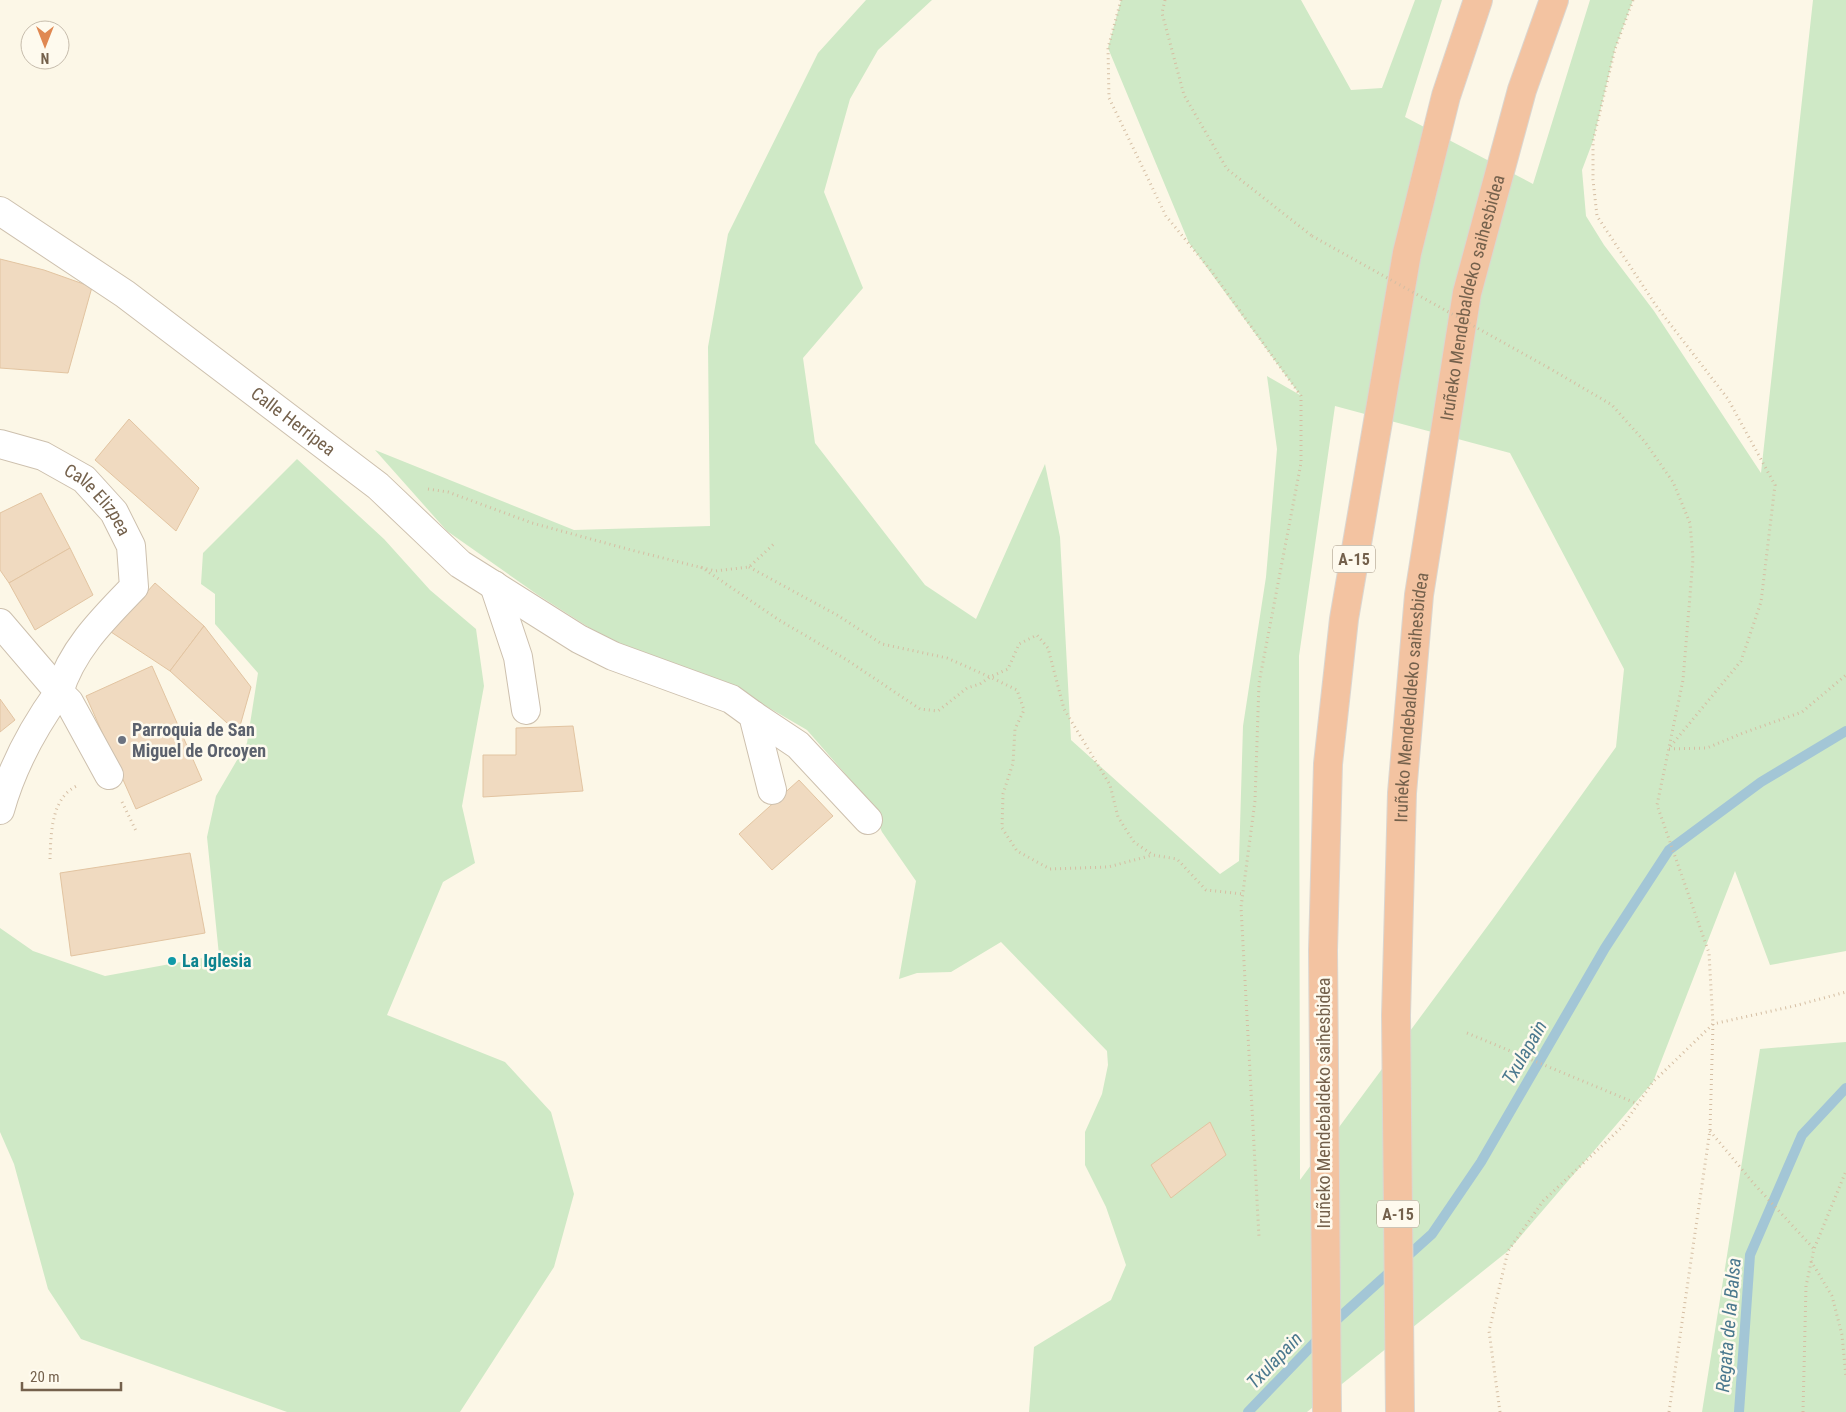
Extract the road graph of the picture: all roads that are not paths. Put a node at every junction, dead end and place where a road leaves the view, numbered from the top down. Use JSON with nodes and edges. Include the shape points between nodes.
{"nodes":[{"id":1,"x":1478,"y":0,"type":"edge"},
{"id":2,"x":1554,"y":0,"type":"edge"},
{"id":3,"x":0,"y":211,"type":"edge"},
{"id":4,"x":0,"y":444,"type":"edge"},
{"id":5,"x":494,"y":585,"type":"junction"},
{"id":6,"x":0,"y":623,"type":"edge"},
{"id":7,"x":59,"y":692,"type":"junction"},
{"id":8,"x":526,"y":710,"type":"dead end"},
{"id":9,"x":753,"y":715,"type":"junction"},
{"id":10,"x":109,"y":775,"type":"road end"},
{"id":11,"x":772,"y":790,"type":"dead end"},
{"id":12,"x":1,"y":820,"type":"edge"},
{"id":13,"x":868,"y":820,"type":"dead end"},
{"id":14,"x":1326,"y":1412,"type":"edge"},
{"id":15,"x":1400,"y":1412,"type":"edge"}],
"edges":[{"from":1,"to":14,"type":"highway","name":"Iruñeko Mendebaldeko saihesbidea","number":"A-15","via":[[1446,96],[1407,253],[1344,619],[1328,764],[1323,950]]},
{"from":2,"to":15,"type":"highway","name":"Iruñeko Mendebaldeko saihesbidea","number":"A-15","via":[[1522,90],[1467,293],[1422,576],[1402,793],[1396,1015]]},
{"from":3,"to":5,"type":"street","name":"Calle Herripea","via":[[125,294],[378,486],[460,564]]},
{"from":4,"to":7,"type":"street","name":"Calle Elizpea","via":[[43,456],[84,479],[114,512],[131,546],[134,587],[93,630],[65,674]]},
{"from":5,"to":8,"type":"street","via":[[518,657]]},
{"from":5,"to":9,"type":"street","name":"Calle Herripea","via":[[579,639],[613,656],[731,699]]},
{"from":6,"to":7,"type":"street"},
{"from":7,"to":10,"type":"street","via":[[69,702]]},
{"from":7,"to":12,"type":"street","name":"Calle Elizpea","via":[[22,753]]},
{"from":9,"to":11,"type":"street"},
{"from":9,"to":13,"type":"street","name":"Calle Herripea","via":[[798,745]]}]}
